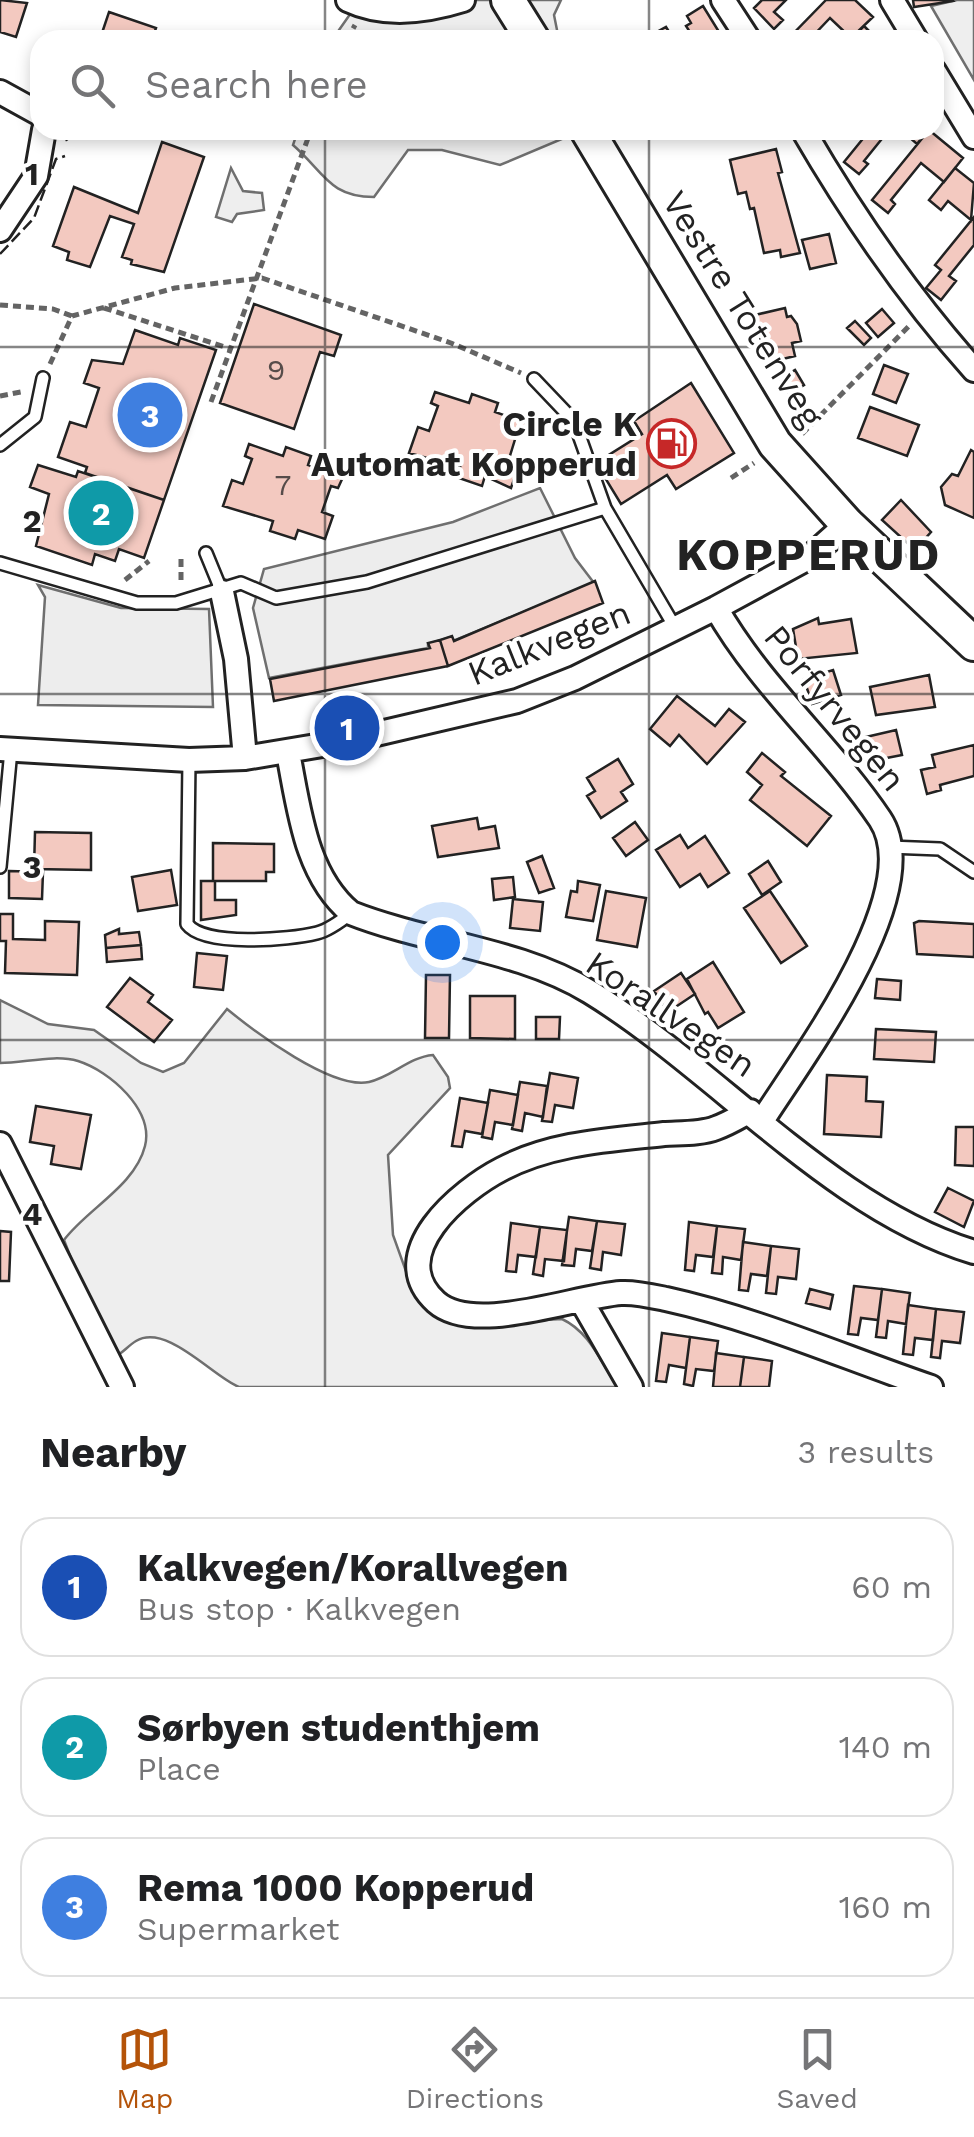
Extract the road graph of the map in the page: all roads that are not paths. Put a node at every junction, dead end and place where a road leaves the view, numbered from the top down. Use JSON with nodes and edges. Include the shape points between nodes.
{"nodes":[{"id":1,"x":348,"y":0,"type":"edge"},
{"id":2,"x":463,"y":0,"type":"edge"},
{"id":3,"x":508,"y":0,"type":"edge"},
{"id":4,"x":722,"y":0,"type":"edge"},
{"id":5,"x":892,"y":0,"type":"edge"},
{"id":6,"x":526,"y":30,"type":"edge"},
{"id":7,"x":742,"y":30,"type":"edge"},
{"id":8,"x":910,"y":30,"type":"edge"},
{"id":9,"x":944,"y":87,"type":"edge"},
{"id":10,"x":0,"y":92,"type":"edge"},
{"id":11,"x":30,"y":108,"type":"edge"},
{"id":12,"x":974,"y":137,"type":"edge"},
{"id":13,"x":42,"y":140,"type":"edge"},
{"id":14,"x":593,"y":140,"type":"edge"},
{"id":15,"x":808,"y":140,"type":"edge"},
{"id":16,"x":0,"y":230,"type":"edge"},
{"id":17,"x":974,"y":370,"type":"edge"},
{"id":18,"x":43,"y":378,"type":"road end"},
{"id":19,"x":534,"y":379,"type":"road end"},
{"id":20,"x":0,"y":445,"type":"edge"},
{"id":21,"x":605,"y":508,"type":"junction"},
{"id":22,"x":846,"y":524,"type":"junction"},
{"id":23,"x":206,"y":553,"type":"dead end"},
{"id":24,"x":0,"y":563,"type":"edge"},
{"id":25,"x":222,"y":592,"type":"junction"},
{"id":26,"x":716,"y":608,"type":"junction"},
{"id":27,"x":676,"y":629,"type":"junction"},
{"id":28,"x":974,"y":644,"type":"edge"},
{"id":29,"x":6,"y":750,"type":"edge"},
{"id":30,"x":288,"y":752,"type":"junction"},
{"id":31,"x":245,"y":758,"type":"junction"},
{"id":32,"x":189,"y":760,"type":"junction"},
{"id":33,"x":890,"y":847,"type":"junction"},
{"id":34,"x":0,"y":867,"type":"edge"},
{"id":35,"x":974,"y":872,"type":"edge"},
{"id":36,"x":351,"y":913,"type":"junction"},
{"id":37,"x":756,"y":1116,"type":"junction"},
{"id":38,"x":0,"y":1144,"type":"edge"},
{"id":39,"x":974,"y":1252,"type":"edge"},
{"id":40,"x":581,"y":1300,"type":"junction"},
{"id":41,"x":122,"y":1387,"type":"edge"},
{"id":42,"x":631,"y":1387,"type":"edge"},
{"id":43,"x":932,"y":1387,"type":"edge"}],
"edges":[{"from":1,"to":2,"type":"street","via":[[408,12]]},
{"from":3,"to":6,"type":"main road"},
{"from":4,"to":7,"type":"street"},
{"from":5,"to":8,"type":"street"},
{"from":9,"to":12,"type":"street"},
{"from":10,"to":11,"type":"street"},
{"from":13,"to":16,"type":"street","via":[[36,176]]},
{"from":14,"to":22,"type":"main road","name":"Vestre Totenveg","via":[[773,451]]},
{"from":15,"to":17,"type":"street","via":[[865,235]]},
{"from":18,"to":20,"type":"lane","via":[[35,416]]},
{"from":19,"to":21,"type":"lane","via":[[574,421]]},
{"from":21,"to":25,"type":"lane","via":[[367,582],[276,598],[241,583]]},
{"from":21,"to":27,"type":"lane"},
{"from":22,"to":26,"type":"street","name":"Kalkvegen","via":[[810,558]]},
{"from":22,"to":28,"type":"main road","name":"Vestre Totenveg"},
{"from":23,"to":25,"type":"lane"},
{"from":24,"to":25,"type":"lane","via":[[137,604]]},
{"from":25,"to":31,"type":"street"},
{"from":26,"to":27,"type":"street","name":"Kalkvegen"},
{"from":26,"to":33,"type":"street","name":"Porfyrvegen","via":[[742,654],[882,823]]},
{"from":27,"to":30,"type":"street","name":"Kalkvegen","via":[[517,701]]},
{"from":29,"to":32,"type":"street","name":"Kalkvegen"},
{"from":29,"to":34,"type":"lane","name":"Kalkvegen"},
{"from":30,"to":31,"type":"street","name":"Kalkvegen"},
{"from":30,"to":36,"type":"street","via":[[312,860],[332,898]]},
{"from":31,"to":32,"type":"street","name":"Kalkvegen"},
{"from":32,"to":36,"type":"lane","via":[[186,924],[192,931],[220,940],[316,933]]},
{"from":33,"to":35,"type":"lane","via":[[940,849]]},
{"from":33,"to":37,"type":"street","name":"Porfyrvegen","via":[[887,897],[867,946]]},
{"from":36,"to":37,"type":"street","name":"Korallvegen","via":[[587,990]]},
{"from":37,"to":39,"type":"street","name":"Korallvegen","via":[[881,1212]]},
{"from":37,"to":40,"type":"street","via":[[714,1129],[550,1150],[503,1168],[441,1216],[422,1244],[423,1283],[437,1303],[456,1312],[484,1316]]},
{"from":38,"to":41,"type":"street"},
{"from":40,"to":42,"type":"street"},
{"from":40,"to":43,"type":"street","via":[[623,1292],[663,1298]]}]}
